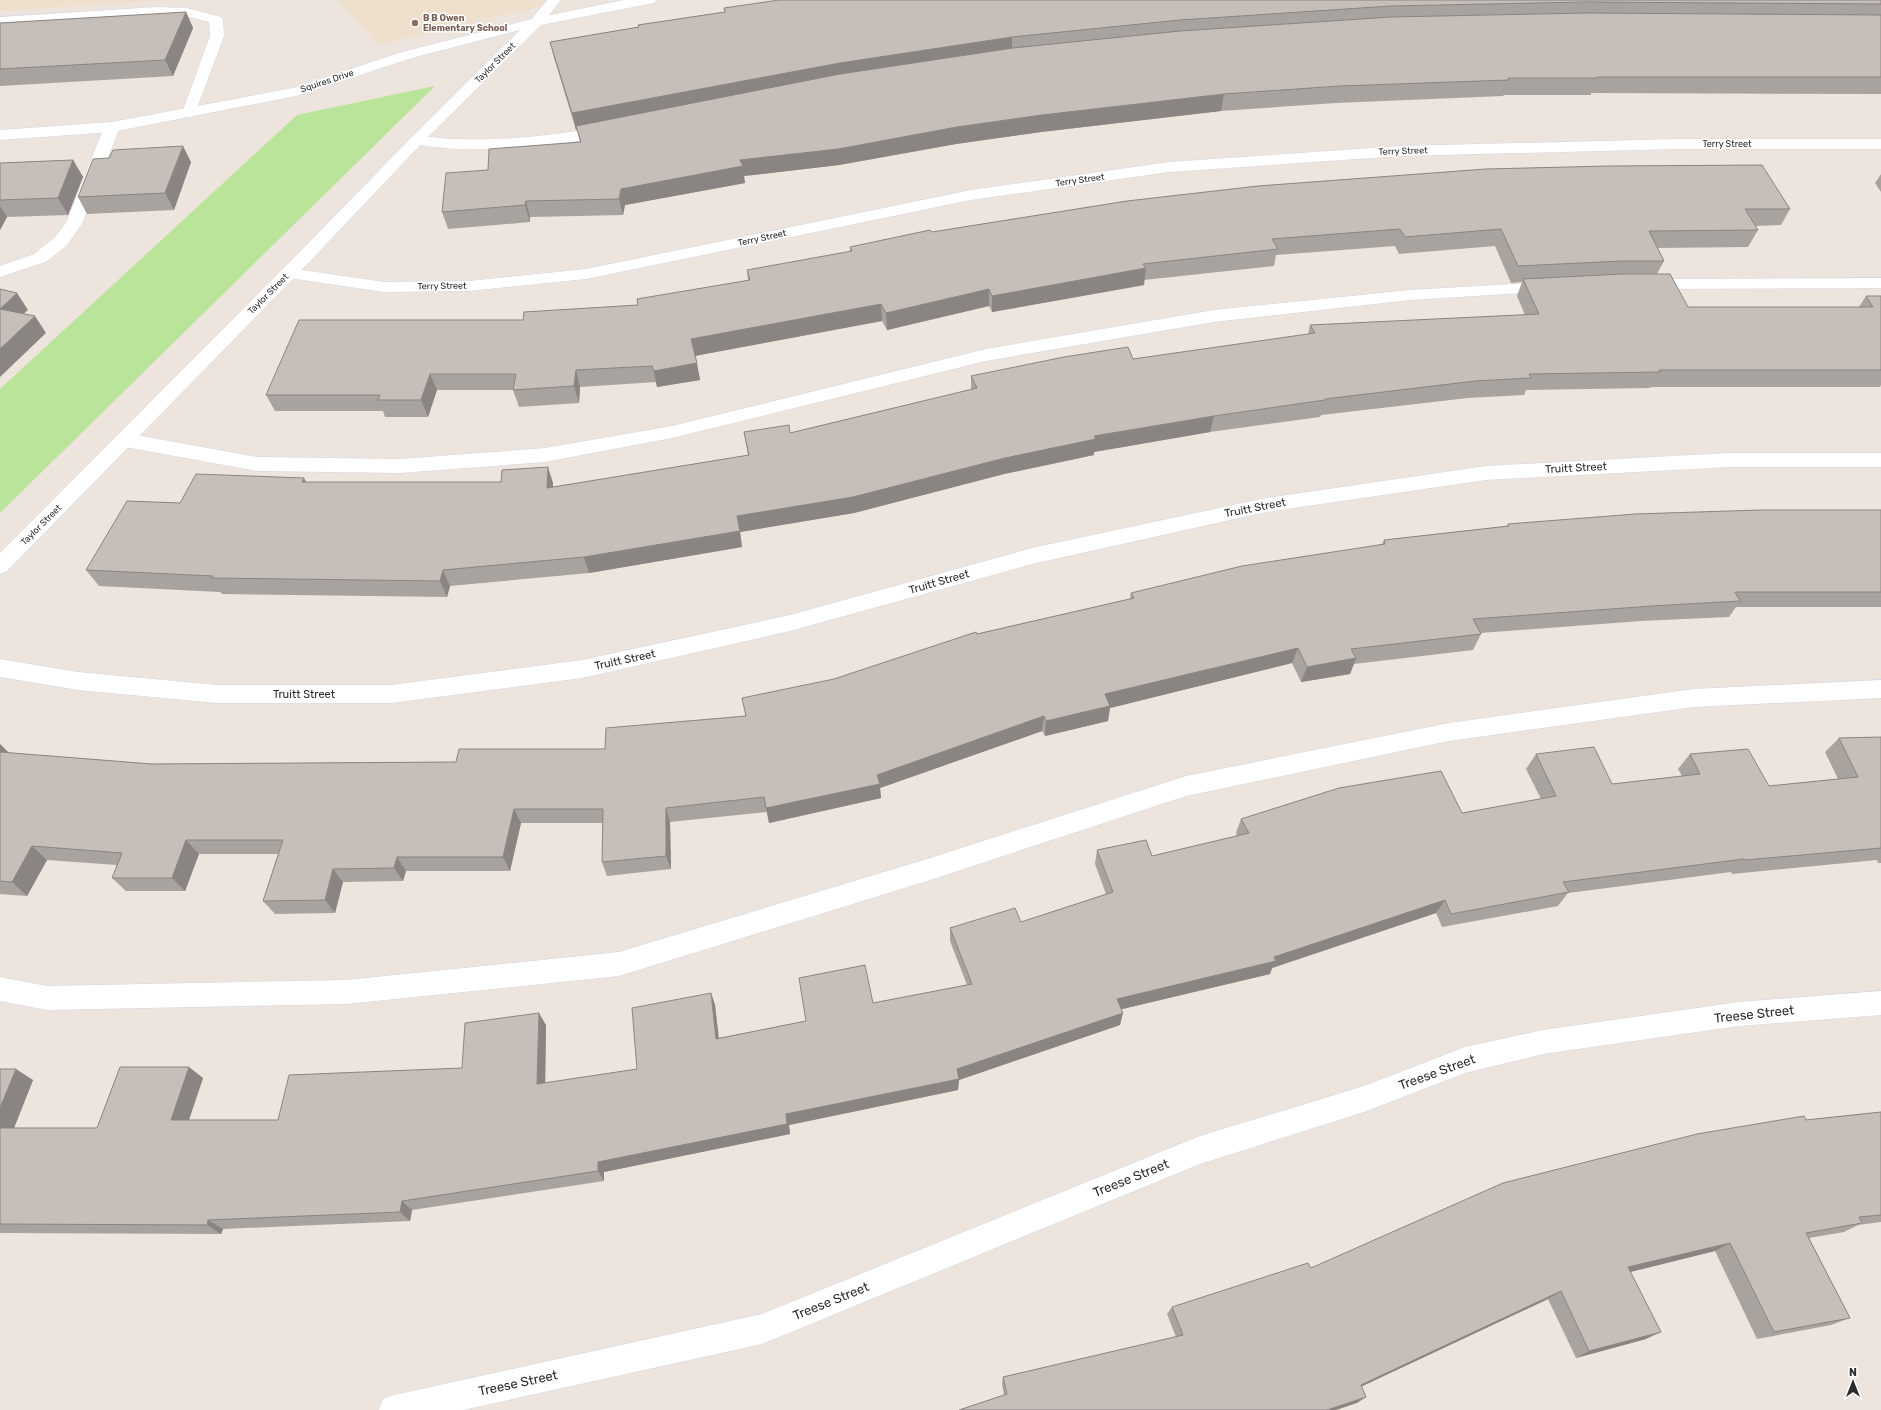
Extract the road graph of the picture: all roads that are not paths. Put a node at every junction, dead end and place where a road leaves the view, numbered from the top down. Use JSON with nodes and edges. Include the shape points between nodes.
{"nodes":[{"id":1,"x":554,"y":0,"type":"edge"},
{"id":2,"x":649,"y":0,"type":"edge"},
{"id":3,"x":0,"y":21,"type":"edge"},
{"id":4,"x":536,"y":22,"type":"junction"},
{"id":5,"x":189,"y":113,"type":"junction"},
{"id":6,"x":112,"y":127,"type":"junction"},
{"id":7,"x":618,"y":128,"type":"edge"},
{"id":8,"x":0,"y":135,"type":"edge"},
{"id":9,"x":417,"y":140,"type":"junction"},
{"id":10,"x":1881,"y":144,"type":"edge"},
{"id":11,"x":0,"y":272,"type":"edge"},
{"id":12,"x":289,"y":273,"type":"junction"},
{"id":13,"x":1881,"y":283,"type":"edge"},
{"id":14,"x":1629,"y":284,"type":"edge"},
{"id":15,"x":1567,"y":286,"type":"edge"},
{"id":16,"x":124,"y":440,"type":"junction"},
{"id":17,"x":1881,"y":460,"type":"edge"},
{"id":18,"x":0,"y":566,"type":"edge"},
{"id":19,"x":0,"y":668,"type":"edge"},
{"id":20,"x":1881,"y":689,"type":"edge"},
{"id":21,"x":0,"y":989,"type":"edge"},
{"id":22,"x":1881,"y":1003,"type":"edge"},
{"id":23,"x":394,"y":1410,"type":"edge"}],
"edges":[{"from":1,"to":4,"type":"street","name":"Taylor Street"},
{"from":2,"to":4,"type":"street","name":"Squires Drive"},
{"from":3,"to":5,"type":"street","via":[[157,11],[187,12],[216,20],[217,36]]},
{"from":4,"to":5,"type":"street","name":"Squires Drive","via":[[407,55],[296,92]]},
{"from":4,"to":9,"type":"street","name":"Taylor Street"},
{"from":5,"to":6,"type":"street","name":"Squires Drive"},
{"from":6,"to":8,"type":"street","name":"Squires Drive"},
{"from":6,"to":11,"type":"street","via":[[74,224],[61,242],[40,258]]},
{"from":7,"to":9,"type":"street","via":[[580,136],[512,142],[460,144]]},
{"from":9,"to":12,"type":"street","name":"Taylor Street"},
{"from":10,"to":12,"type":"street","name":"Terry Street","via":[[1677,144],[1401,151],[1169,167],[971,195],[586,274],[469,286],[384,287]]},
{"from":12,"to":16,"type":"street","name":"Taylor Street"},
{"from":13,"to":14,"type":"street"},
{"from":15,"to":16,"type":"street","via":[[1410,295],[1214,316],[986,355],[672,432],[545,455],[400,466],[258,464]]},
{"from":16,"to":18,"type":"street","name":"Taylor Street"},
{"from":17,"to":19,"type":"street","name":"Truitt Street","via":[[1729,460],[1486,473],[1266,505],[1032,556],[790,623],[582,669],[391,694],[217,694],[78,681]]},
{"from":20,"to":21,"type":"street","via":[[1694,698],[1449,732],[1186,786],[927,870],[619,964],[346,992],[47,998]]},
{"from":22,"to":23,"type":"street","name":"Treese Street","via":[[1739,1014],[1543,1042],[1465,1060],[1364,1099],[1200,1150],[762,1329]]}]}
